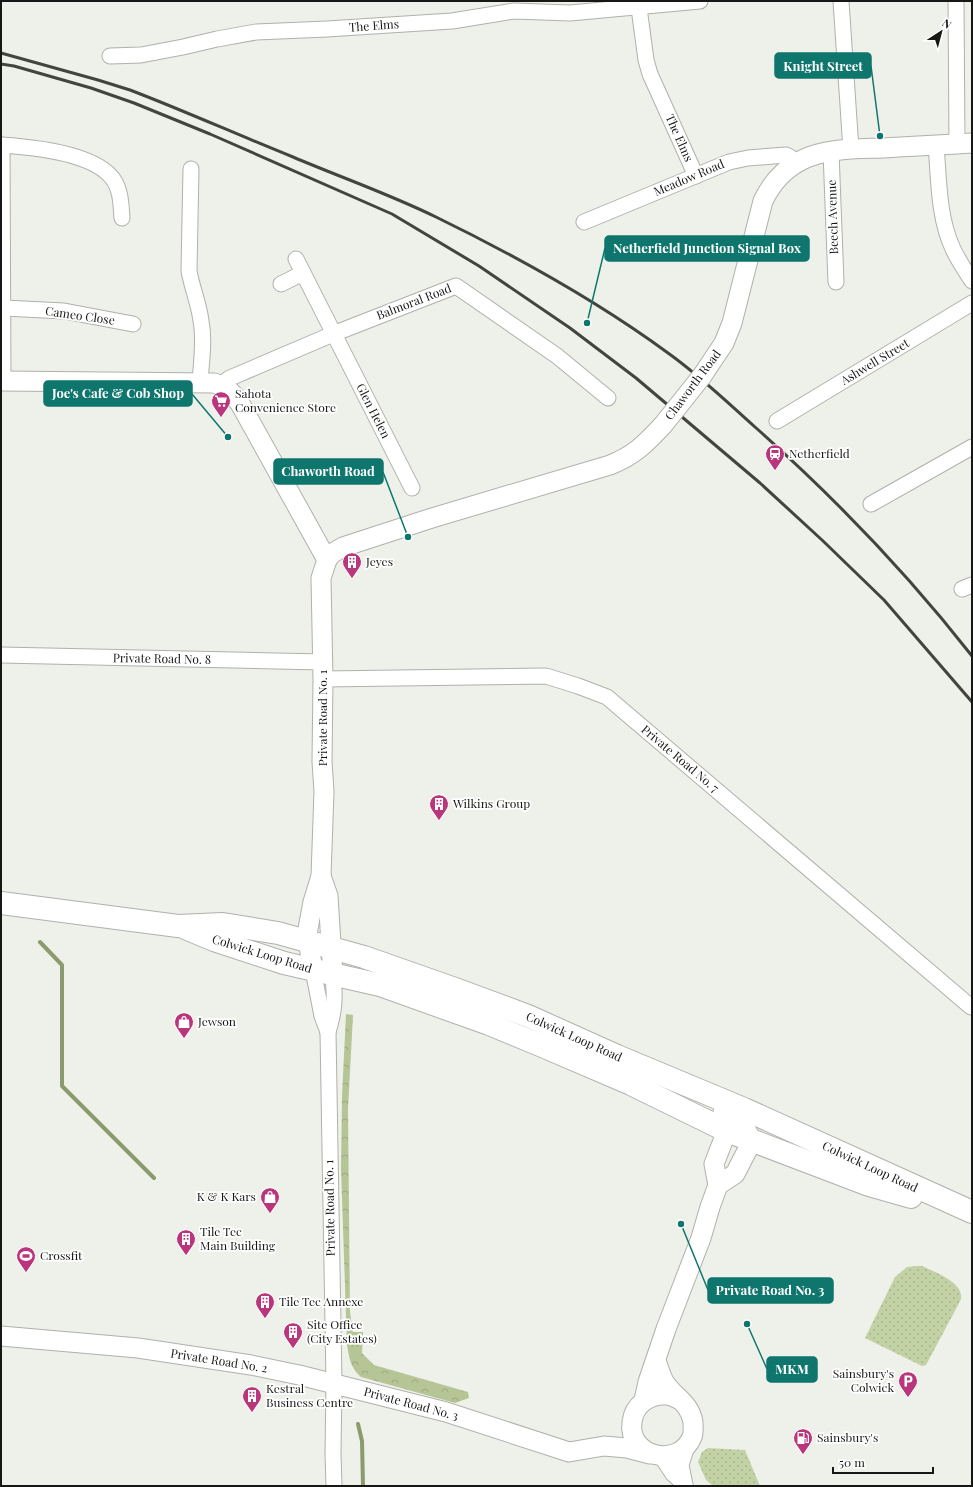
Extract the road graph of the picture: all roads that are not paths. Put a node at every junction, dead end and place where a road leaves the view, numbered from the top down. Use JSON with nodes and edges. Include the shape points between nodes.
{"nodes":[{"id":1,"x":700,"y":1,"type":"edge"},
{"id":2,"x":841,"y":1,"type":"edge"},
{"id":3,"x":956,"y":1,"type":"edge"},
{"id":4,"x":639,"y":8,"type":"junction"},
{"id":5,"x":110,"y":56,"type":"dead end"},
{"id":6,"x":965,"y":144,"type":"edge"},
{"id":7,"x":2,"y":145,"type":"edge"},
{"id":8,"x":936,"y":145,"type":"junction"},
{"id":9,"x":851,"y":150,"type":"junction"},
{"id":10,"x":831,"y":152,"type":"junction"},
{"id":11,"x":792,"y":165,"type":"junction"},
{"id":12,"x":191,"y":169,"type":"dead end"},
{"id":13,"x":696,"y":176,"type":"junction"},
{"id":14,"x":122,"y":218,"type":"dead end"},
{"id":15,"x":584,"y":222,"type":"dead end"},
{"id":16,"x":1,"y":231,"type":"edge"},
{"id":17,"x":296,"y":259,"type":"dead end"},
{"id":18,"x":303,"y":273,"type":"junction"},
{"id":19,"x":972,"y":281,"type":"edge"},
{"id":20,"x":836,"y":282,"type":"dead end"},
{"id":21,"x":280,"y":284,"type":"dead end"},
{"id":22,"x":972,"y":303,"type":"edge"},
{"id":23,"x":4,"y":308,"type":"junction"},
{"id":24,"x":133,"y":324,"type":"dead end"},
{"id":25,"x":333,"y":334,"type":"junction"},
{"id":26,"x":2,"y":381,"type":"edge"},
{"id":27,"x":200,"y":383,"type":"junction"},
{"id":28,"x":220,"y":385,"type":"junction"},
{"id":29,"x":608,"y":398,"type":"dead end"},
{"id":30,"x":777,"y":421,"type":"dead end"},
{"id":31,"x":972,"y":447,"type":"edge"},
{"id":32,"x":412,"y":488,"type":"dead end"},
{"id":33,"x":871,"y":504,"type":"dead end"},
{"id":34,"x":326,"y":560,"type":"junction"},
{"id":35,"x":1,"y":655,"type":"edge"},
{"id":36,"x":323,"y":671,"type":"junction"},
{"id":37,"x":321,"y":876,"type":"junction"},
{"id":38,"x":1,"y":903,"type":"edge"},
{"id":39,"x":178,"y":926,"type":"junction"},
{"id":40,"x":308,"y":943,"type":"junction"},
{"id":41,"x":331,"y":949,"type":"junction"},
{"id":42,"x":323,"y":972,"type":"junction"},
{"id":43,"x":971,"y":1007,"type":"dead end"},
{"id":44,"x":328,"y":1032,"type":"junction"},
{"id":45,"x":735,"y":1118,"type":"junction"},
{"id":46,"x":752,"y":1141,"type":"junction"},
{"id":47,"x":718,"y":1185,"type":"junction"},
{"id":48,"x":962,"y":1208,"type":"edge"},
{"id":49,"x":1,"y":1336,"type":"edge"},
{"id":50,"x":656,"y":1361,"type":"junction"},
{"id":51,"x":334,"y":1383,"type":"junction"},
{"id":52,"x":644,"y":1400,"type":"junction"},
{"id":53,"x":680,"y":1400,"type":"junction"},
{"id":54,"x":632,"y":1429,"type":"junction"},
{"id":55,"x":604,"y":1446,"type":"junction"},
{"id":56,"x":687,"y":1446,"type":"junction"},
{"id":57,"x":655,"y":1455,"type":"junction"},
{"id":58,"x":334,"y":1486,"type":"edge"},
{"id":59,"x":686,"y":1486,"type":"edge"}],
"edges":[{"from":1,"to":4,"type":"street","name":"The Elms"},
{"from":2,"to":9,"type":"street"},
{"from":3,"to":6,"type":"street"},
{"from":4,"to":5,"type":"street","name":"The Elms","via":[[570,13],[514,11],[452,21],[256,32],[141,55]]},
{"from":4,"to":13,"type":"street","name":"The Elms","via":[[650,74]]},
{"from":6,"to":8,"type":"street"},
{"from":7,"to":14,"type":"street","via":[[45,150],[95,164],[113,179],[117,187]]},
{"from":7,"to":16,"type":"street"},
{"from":8,"to":9,"type":"street"},
{"from":8,"to":19,"type":"street","via":[[946,229],[953,248]]},
{"from":9,"to":10,"type":"street"},
{"from":10,"to":11,"type":"street","via":[[817,154]]},
{"from":10,"to":20,"type":"street","name":"Beech Avenue"},
{"from":11,"to":13,"type":"street","name":"Meadow Road","via":[[790,157],[786,155],[743,158]]},
{"from":11,"to":34,"type":"street","name":"Chaworth Road","bridge":true,"via":[[768,190],[763,201],[732,323],[724,344],[702,376],[633,455],[610,466],[343,547]]},
{"from":12,"to":27,"type":"street","via":[[184,190],[188,271],[200,312],[203,333]]},
{"from":13,"to":15,"type":"street","name":"Meadow Road"},
{"from":16,"to":23,"type":"street"},
{"from":17,"to":18,"type":"street","name":"Glen Helen"},
{"from":18,"to":21,"type":"street"},
{"from":18,"to":25,"type":"street","name":"Glen Helen"},
{"from":22,"to":30,"type":"street","name":"Ashwell Street"},
{"from":23,"to":24,"type":"street","name":"Cameo Close","via":[[64,311]]},
{"from":23,"to":26,"type":"street"},
{"from":25,"to":28,"type":"street","name":"Balmoral Road","via":[[230,378]]},
{"from":25,"to":29,"type":"street","name":"Balmoral Road","via":[[456,286],[557,356]]},
{"from":25,"to":32,"type":"street","name":"Glen Helen"},
{"from":26,"to":27,"type":"street"},
{"from":27,"to":28,"type":"street"},
{"from":28,"to":34,"type":"street","via":[[228,389],[242,407]]},
{"from":31,"to":33,"type":"street"},
{"from":34,"to":36,"type":"street","name":"Private Road No. 1","via":[[321,578]]},
{"from":35,"to":36,"type":"street","name":"Private Road No. 8"},
{"from":36,"to":37,"type":"street","name":"Private Road No. 1","via":[[324,791]]},
{"from":36,"to":43,"type":"street","name":"Private Road No. 7","via":[[546,676],[607,698]]},
{"from":37,"to":40,"type":"street","name":"Private Road No. 1","via":[[309,919]]},
{"from":37,"to":41,"type":"street","name":"Private Road No. 1","via":[[328,896]]},
{"from":38,"to":39,"type":"main road","name":"Colwick Loop Road"},
{"from":39,"to":40,"type":"main road","name":"Colwick Loop Road","via":[[223,924],[278,933]]},
{"from":39,"to":42,"type":"main road","name":"Colwick Loop Road","via":[[277,961]]},
{"from":40,"to":41,"type":"main road","name":"Colwick Loop Road"},
{"from":40,"to":42,"type":"street","name":"Private Road No. 1"},
{"from":41,"to":42,"type":"street","name":"Private Road No. 1"},
{"from":41,"to":45,"type":"main road","name":"Colwick Loop Road","via":[[455,989],[548,1025],[617,1056]]},
{"from":42,"to":44,"type":"street","name":"Private Road No. 1","via":[[322,1016]]},
{"from":42,"to":44,"type":"street","name":"Private Road No. 1","via":[[335,999]]},
{"from":42,"to":45,"type":"main road","name":"Colwick Loop Road","via":[[380,985],[540,1044],[631,1084]]},
{"from":44,"to":51,"type":"street","name":"Private Road No. 1"},
{"from":45,"to":46,"type":"main road","name":"Colwick Loop Road"},
{"from":45,"to":47,"type":"street","via":[[714,1164]]},
{"from":45,"to":48,"type":"main road","name":"Colwick Loop Road"},
{"from":46,"to":47,"type":"street","via":[[735,1174]]},
{"from":46,"to":48,"type":"main road","name":"Colwick Loop Road","via":[[869,1185],[928,1203]]},
{"from":47,"to":50,"type":"street"},
{"from":49,"to":51,"type":"street","name":"Private Road No. 2","via":[[138,1348],[251,1365]]},
{"from":50,"to":52,"type":"street"},
{"from":50,"to":53,"type":"street","via":[[665,1383]]},
{"from":51,"to":55,"type":"street","name":"Private Road No. 3","via":[[468,1418],[569,1452]]},
{"from":51,"to":58,"type":"street"},
{"from":52,"to":53,"type":"street","via":[[657,1395],[668,1395]]},
{"from":52,"to":54,"type":"street","via":[[635,1412]]},
{"from":53,"to":56,"type":"street","via":[[691,1414],[694,1429]]},
{"from":54,"to":55,"type":"street","name":"Private Road No. 3"},
{"from":54,"to":57,"type":"street","via":[[638,1444]]},
{"from":55,"to":57,"type":"street","name":"Private Road No. 3","via":[[627,1448]]},
{"from":56,"to":57,"type":"street","via":[[671,1455]]},
{"from":56,"to":59,"type":"street","via":[[681,1465]]},
{"from":57,"to":59,"type":"street"}]}
